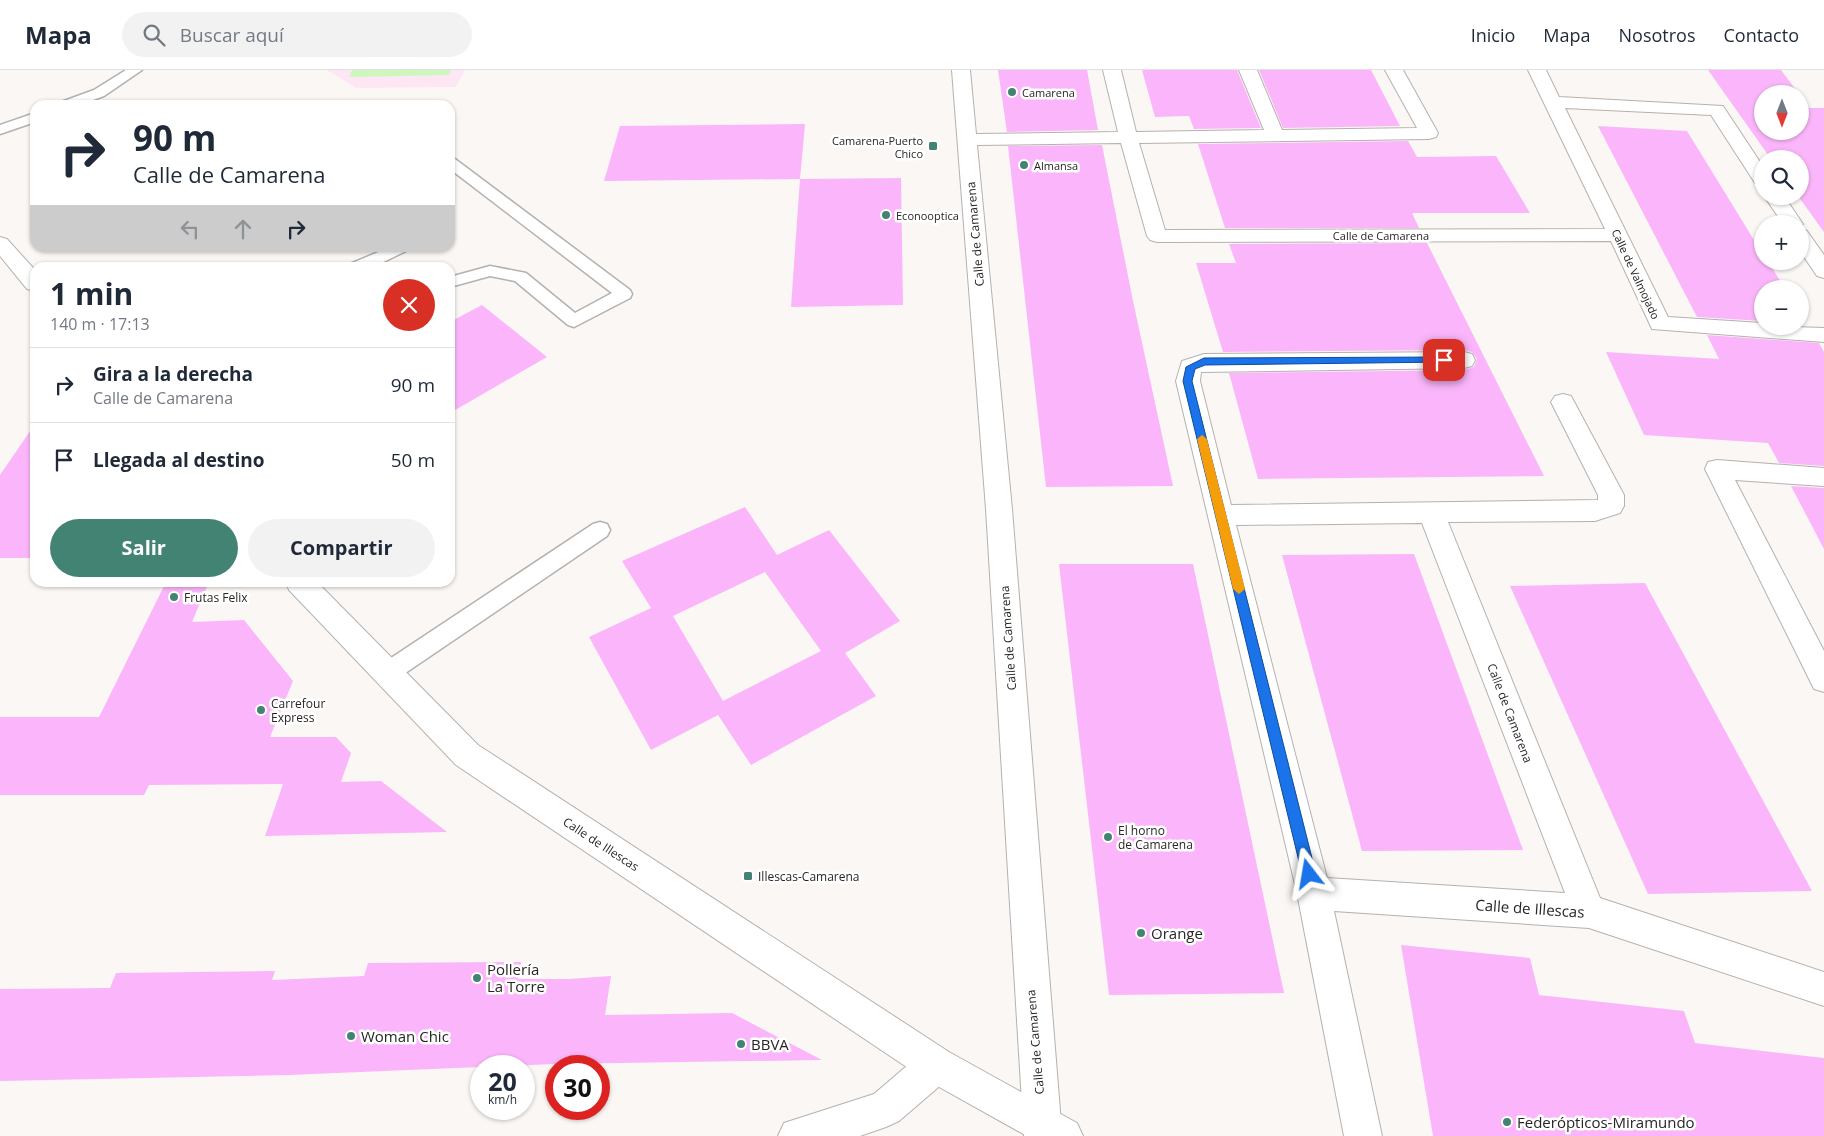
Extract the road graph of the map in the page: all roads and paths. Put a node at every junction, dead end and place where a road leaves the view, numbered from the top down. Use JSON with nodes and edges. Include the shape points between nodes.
{"nodes":[{"id":1,"x":135,"y":70,"type":"edge"},
{"id":2,"x":961,"y":70,"type":"edge"},
{"id":3,"x":1112,"y":70,"type":"edge"},
{"id":4,"x":1248,"y":70,"type":"edge"},
{"id":5,"x":1394,"y":70,"type":"edge"},
{"id":6,"x":1537,"y":70,"type":"edge"},
{"id":7,"x":80,"y":100,"type":"edge"},
{"id":8,"x":1555,"y":102,"type":"junction"},
{"id":9,"x":30,"y":119,"type":"edge"},
{"id":10,"x":0,"y":130,"type":"edge"},
{"id":11,"x":1275,"y":135,"type":"junction"},
{"id":12,"x":1128,"y":136,"type":"junction"},
{"id":13,"x":968,"y":140,"type":"junction"},
{"id":14,"x":455,"y":166,"type":"edge"},
{"id":15,"x":1754,"y":167,"type":"edge"},
{"id":16,"x":1618,"y":235,"type":"junction"},
{"id":17,"x":0,"y":243,"type":"edge"},
{"id":18,"x":1809,"y":248,"type":"edge"},
{"id":19,"x":391,"y":252,"type":"edge"},
{"id":20,"x":369,"y":262,"type":"edge"},
{"id":21,"x":1824,"y":271,"type":"edge"},
{"id":22,"x":30,"y":278,"type":"edge"},
{"id":23,"x":455,"y":281,"type":"edge"},
{"id":24,"x":1824,"y":335,"type":"edge"},
{"id":25,"x":1464,"y":360,"type":"dead end"},
{"id":26,"x":1563,"y":402,"type":"dead end"},
{"id":27,"x":1824,"y":477,"type":"edge"},
{"id":28,"x":1432,"y":514,"type":"junction"},
{"id":29,"x":1221,"y":515,"type":"junction"},
{"id":30,"x":600,"y":530,"type":"dead end"},
{"id":31,"x":304,"y":587,"type":"edge"},
{"id":32,"x":387,"y":673,"type":"junction"},
{"id":33,"x":1824,"y":680,"type":"edge"},
{"id":34,"x":1314,"y":892,"type":"junction"},
{"id":35,"x":1589,"y":911,"type":"junction"},
{"id":36,"x":1824,"y":989,"type":"edge"},
{"id":37,"x":936,"y":1065,"type":"junction"},
{"id":38,"x":1050,"y":1133,"type":"edge"},
{"id":39,"x":797,"y":1136,"type":"edge"},
{"id":40,"x":1363,"y":1136,"type":"edge"}],
"edges":[{"from":1,"to":7,"type":"lane","via":[[99,93]]},
{"from":2,"to":13,"type":"street","name":"Calle de Camarena"},
{"from":3,"to":12,"type":"street","name":"Calle de Camarena"},
{"from":4,"to":11,"type":"street"},
{"from":5,"to":11,"type":"street","via":[[1430,133]]},
{"from":6,"to":8,"type":"street","name":"Calle de Valmojado"},
{"from":8,"to":15,"type":"street","via":[[1717,110]]},
{"from":8,"to":16,"type":"street","name":"Calle de Valmojado"},
{"from":9,"to":10,"type":"lane"},
{"from":11,"to":12,"type":"street"},
{"from":12,"to":13,"type":"street"},
{"from":12,"to":16,"type":"street","name":"Calle de Camarena","via":[[1157,236]]},
{"from":13,"to":38,"type":"street","name":"Calle de Camarena"},
{"from":14,"to":23,"type":"lane","via":[[624,294],[574,321],[520,277],[490,271]]},
{"from":16,"to":24,"type":"street","name":"Calle de Valmojado","via":[[1660,324]]},
{"from":17,"to":22,"type":"street"},
{"from":18,"to":21,"type":"street"},
{"from":19,"to":20,"type":"lane"},
{"from":25,"to":29,"type":"street","via":[[1204,362],[1190,367],[1188,381]]},
{"from":26,"to":28,"type":"street","via":[[1611,494],[1611,506],[1595,511]]},
{"from":27,"to":33,"type":"street","via":[[1717,469]]},
{"from":28,"to":29,"type":"street"},
{"from":28,"to":35,"type":"street","name":"Calle de Camarena"},
{"from":29,"to":34,"type":"street"},
{"from":30,"to":32,"type":"lane"},
{"from":31,"to":32,"type":"street","name":"Calle de Illescas"},
{"from":32,"to":37,"type":"street","name":"Calle de Illescas","via":[[467,755]]},
{"from":34,"to":35,"type":"street","name":"Calle de Illescas"},
{"from":34,"to":40,"type":"street"},
{"from":35,"to":36,"type":"street","name":"Calle de Illescas"},
{"from":37,"to":38,"type":"street","name":"Calle de Illescas"},
{"from":37,"to":39,"type":"street","via":[[886,1108],[825,1130]]}]}
